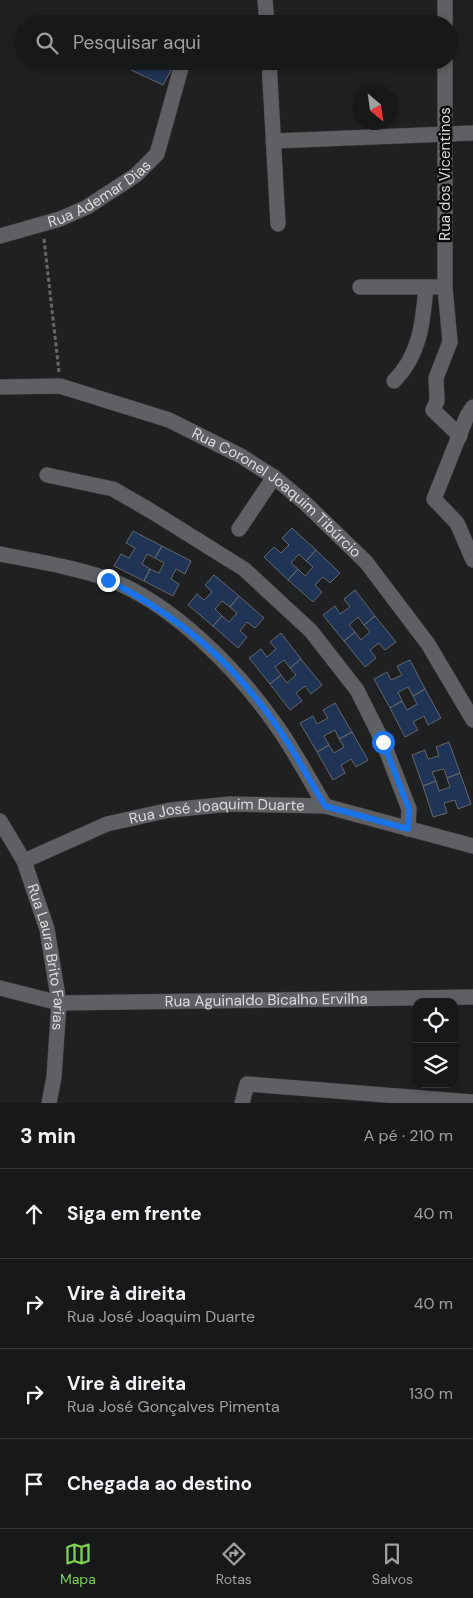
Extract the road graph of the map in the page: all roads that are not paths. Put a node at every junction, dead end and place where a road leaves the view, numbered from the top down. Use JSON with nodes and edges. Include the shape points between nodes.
{"nodes":[{"id":1,"x":265,"y":0,"type":"edge"},
{"id":2,"x":445,"y":0,"type":"edge"},
{"id":3,"x":266,"y":15,"type":"edge"},
{"id":4,"x":445,"y":15,"type":"edge"},
{"id":5,"x":180,"y":70,"type":"edge"},
{"id":6,"x":269,"y":70,"type":"edge"},
{"id":7,"x":445,"y":70,"type":"edge"},
{"id":8,"x":473,"y":133,"type":"edge"},
{"id":9,"x":445,"y":134,"type":"junction"},
{"id":10,"x":273,"y":141,"type":"junction"},
{"id":11,"x":278,"y":224,"type":"dead end"},
{"id":12,"x":0,"y":236,"type":"edge"},
{"id":13,"x":360,"y":287,"type":"dead end"},
{"id":14,"x":426,"y":287,"type":"junction"},
{"id":15,"x":445,"y":287,"type":"junction"},
{"id":16,"x":394,"y":381,"type":"dead end"},
{"id":17,"x":0,"y":387,"type":"edge"},
{"id":18,"x":473,"y":407,"type":"edge"},
{"id":19,"x":460,"y":436,"type":"junction"},
{"id":20,"x":47,"y":475,"type":"dead end"},
{"id":21,"x":274,"y":477,"type":"junction"},
{"id":22,"x":239,"y":529,"type":"dead end"},
{"id":23,"x":0,"y":554,"type":"edge"},
{"id":24,"x":473,"y":560,"type":"edge"},
{"id":25,"x":473,"y":720,"type":"edge"},
{"id":26,"x":325,"y":806,"type":"junction"},
{"id":27,"x":0,"y":820,"type":"edge"},
{"id":28,"x":408,"y":829,"type":"junction"},
{"id":29,"x":473,"y":846,"type":"edge"},
{"id":30,"x":24,"y":861,"type":"junction"},
{"id":31,"x":0,"y":988,"type":"edge"},
{"id":32,"x":473,"y":997,"type":"edge"},
{"id":33,"x":59,"y":1003,"type":"junction"},
{"id":34,"x":473,"y":1102,"type":"edge"},
{"id":35,"x":49,"y":1103,"type":"edge"},
{"id":36,"x":242,"y":1103,"type":"edge"}],
"edges":[{"from":1,"to":3,"type":"street"},
{"from":2,"to":4,"type":"street"},
{"from":5,"to":12,"type":"street","name":"Rua Ademar Dias","via":[[157,154],[136,175],[87,207]]},
{"from":6,"to":10,"type":"street"},
{"from":7,"to":9,"type":"street","name":"Rua dos Vicentinos"},
{"from":8,"to":9,"type":"street"},
{"from":9,"to":10,"type":"street"},
{"from":9,"to":15,"type":"street","name":"Rua dos Vicentinos"},
{"from":10,"to":11,"type":"street"},
{"from":13,"to":14,"type":"street"},
{"from":14,"to":15,"type":"street"},
{"from":14,"to":16,"type":"street","via":[[423,328],[410,361]]},
{"from":15,"to":19,"type":"street","name":"Rua dos Vicentinos","via":[[450,342],[436,378],[437,401],[433,410]]},
{"from":17,"to":21,"type":"street","name":"Rua Coronel Joaquim Tibúrcio","via":[[60,386],[169,420],[241,456]]},
{"from":18,"to":19,"type":"street","via":[[466,416]]},
{"from":19,"to":24,"type":"street","via":[[434,499],[457,523]]},
{"from":20,"to":28,"type":"street","via":[[113,489],[244,569],[311,631],[357,690],[383,742],[409,809]]},
{"from":21,"to":22,"type":"street"},
{"from":21,"to":25,"type":"street","name":"Rua Coronel Joaquim Tibúrcio","via":[[366,562],[428,644]]},
{"from":23,"to":26,"type":"street","via":[[65,567],[108,580],[148,601],[187,628],[222,659],[276,725]]},
{"from":26,"to":28,"type":"street","name":"Rua José Joaquim Duarte"},
{"from":26,"to":30,"type":"street","name":"Rua José Joaquim Duarte","via":[[230,804],[170,810],[107,824]]},
{"from":27,"to":30,"type":"street","name":"Rua Laura Brito Farias"},
{"from":28,"to":29,"type":"street","name":"Rua José Joaquim Duarte"},
{"from":30,"to":33,"type":"street","name":"Rua Laura Brito Farias","via":[[47,929]]},
{"from":31,"to":33,"type":"street","name":"Rua Aguinaldo Bicalho Ervilha"},
{"from":32,"to":33,"type":"street","name":"Rua Aguinaldo Bicalho Ervilha"},
{"from":33,"to":35,"type":"street","name":"Rua Laura Brito Farias"},
{"from":34,"to":36,"type":"street","via":[[247,1084]]}]}
